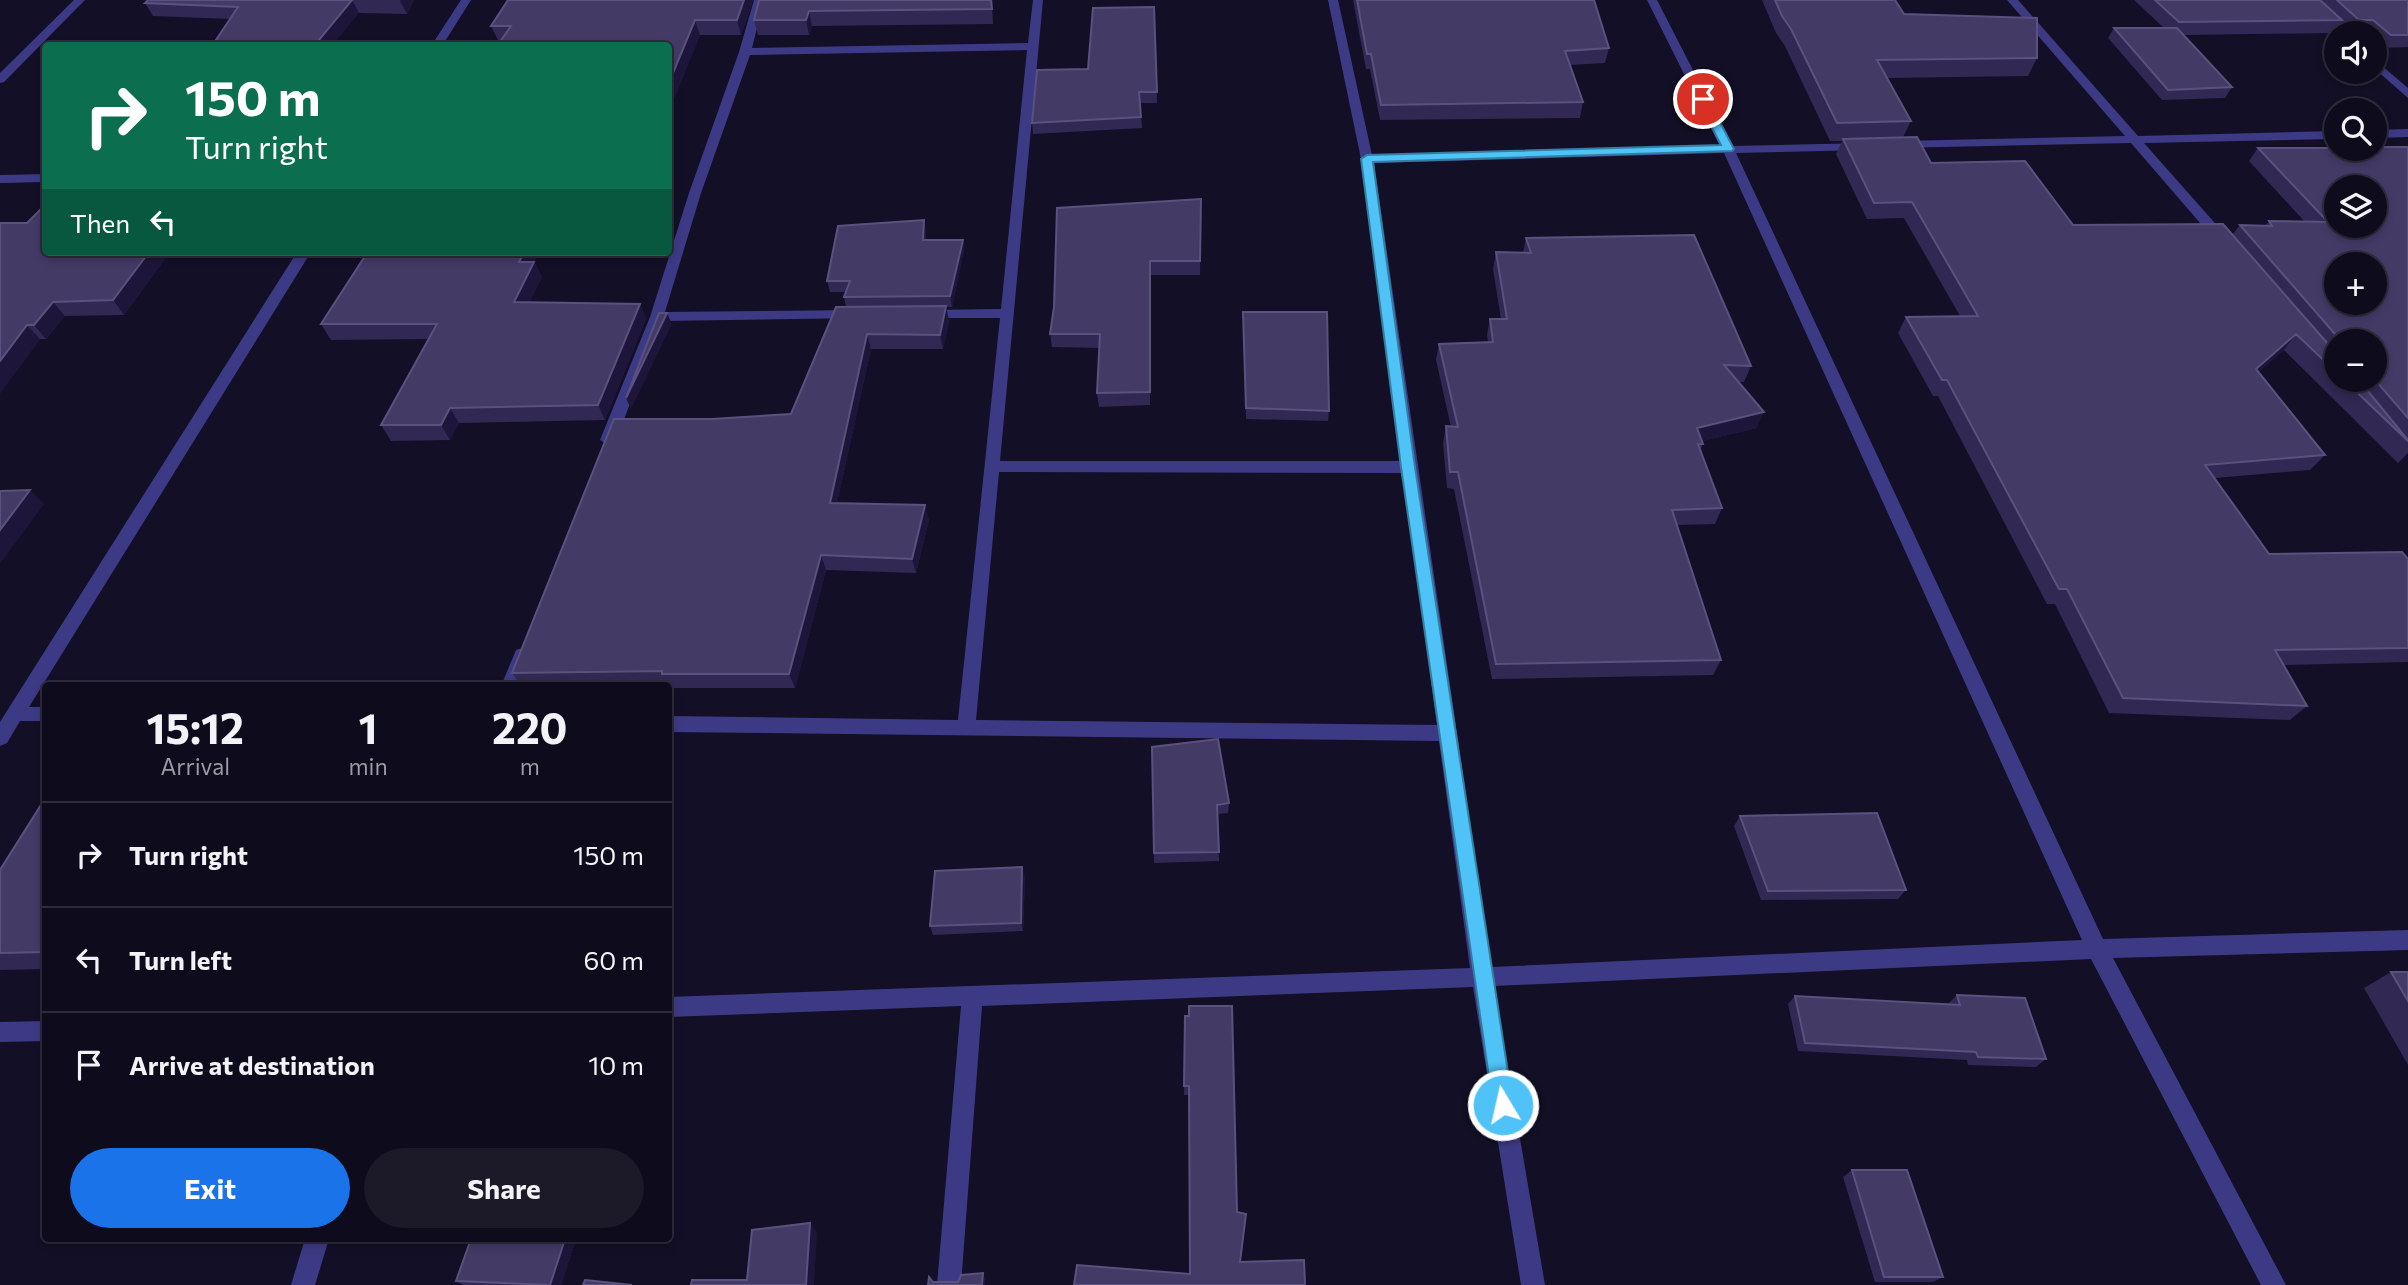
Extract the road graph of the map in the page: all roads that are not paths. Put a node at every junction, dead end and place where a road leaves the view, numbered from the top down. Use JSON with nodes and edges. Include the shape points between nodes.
{"nodes":[{"id":1,"x":80,"y":0,"type":"edge"},
{"id":2,"x":466,"y":0,"type":"edge"},
{"id":3,"x":758,"y":0,"type":"edge"},
{"id":4,"x":1038,"y":0,"type":"edge"},
{"id":5,"x":1333,"y":0,"type":"edge"},
{"id":6,"x":1652,"y":0,"type":"edge"},
{"id":7,"x":2012,"y":0,"type":"edge"},
{"id":8,"x":2306,"y":0,"type":"edge"},
{"id":9,"x":2330,"y":21,"type":"edge"},
{"id":10,"x":439,"y":42,"type":"edge"},
{"id":11,"x":1034,"y":46,"type":"junction"},
{"id":12,"x":745,"y":52,"type":"junction"},
{"id":13,"x":2387,"y":74,"type":"edge"},
{"id":14,"x":0,"y":80,"type":"edge"},
{"id":15,"x":2408,"y":94,"type":"edge"},
{"id":16,"x":2408,"y":133,"type":"edge"},
{"id":17,"x":2387,"y":134,"type":"edge"},
{"id":18,"x":2324,"y":135,"type":"edge"},
{"id":19,"x":2137,"y":140,"type":"junction"},
{"id":20,"x":1728,"y":149,"type":"junction"},
{"id":21,"x":1367,"y":159,"type":"junction"},
{"id":22,"x":42,"y":178,"type":"edge"},
{"id":23,"x":0,"y":179,"type":"edge"},
{"id":24,"x":301,"y":256,"type":"edge"},
{"id":25,"x":2236,"y":257,"type":"edge"},
{"id":26,"x":1007,"y":313,"type":"junction"},
{"id":27,"x":873,"y":314,"type":"edge"},
{"id":28,"x":913,"y":314,"type":"edge"},
{"id":29,"x":657,"y":317,"type":"junction"},
{"id":30,"x":601,"y":457,"type":"edge"},
{"id":31,"x":992,"y":466,"type":"junction"},
{"id":32,"x":1408,"y":467,"type":"junction"},
{"id":33,"x":530,"y":635,"type":"edge"},
{"id":34,"x":512,"y":682,"type":"edge"},
{"id":35,"x":15,"y":714,"type":"junction"},
{"id":36,"x":42,"y":714,"type":"edge"},
{"id":37,"x":672,"y":724,"type":"edge"},
{"id":38,"x":967,"y":729,"type":"junction"},
{"id":39,"x":1449,"y":733,"type":"junction"},
{"id":40,"x":0,"y":738,"type":"edge"},
{"id":41,"x":2408,"y":940,"type":"edge"},
{"id":42,"x":2098,"y":949,"type":"junction"},
{"id":43,"x":1482,"y":977,"type":"junction"},
{"id":44,"x":972,"y":996,"type":"junction"},
{"id":45,"x":672,"y":1007,"type":"edge"},
{"id":46,"x":42,"y":1031,"type":"edge"},
{"id":47,"x":0,"y":1032,"type":"edge"},
{"id":48,"x":316,"y":1242,"type":"edge"},
{"id":49,"x":303,"y":1285,"type":"edge"},
{"id":50,"x":949,"y":1285,"type":"edge"},
{"id":51,"x":1533,"y":1285,"type":"edge"},
{"id":52,"x":2274,"y":1285,"type":"edge"}],
"edges":[{"from":1,"to":14,"type":"street"},
{"from":2,"to":10,"type":"street"},
{"from":3,"to":12,"type":"street"},
{"from":4,"to":11,"type":"street"},
{"from":5,"to":21,"type":"street"},
{"from":6,"to":20,"type":"street"},
{"from":7,"to":19,"type":"street"},
{"from":8,"to":9,"type":"street"},
{"from":11,"to":12,"type":"street"},
{"from":11,"to":26,"type":"street"},
{"from":12,"to":29,"type":"street"},
{"from":13,"to":15,"type":"street"},
{"from":16,"to":17,"type":"street"},
{"from":18,"to":19,"type":"street"},
{"from":19,"to":20,"type":"street"},
{"from":19,"to":25,"type":"street"},
{"from":20,"to":21,"type":"street"},
{"from":20,"to":42,"type":"street"},
{"from":21,"to":32,"type":"street"},
{"from":22,"to":23,"type":"street"},
{"from":24,"to":35,"type":"street"},
{"from":26,"to":28,"type":"street"},
{"from":26,"to":31,"type":"street"},
{"from":27,"to":29,"type":"street"},
{"from":29,"to":30,"type":"street"},
{"from":31,"to":32,"type":"street"},
{"from":31,"to":38,"type":"street"},
{"from":32,"to":39,"type":"street"},
{"from":33,"to":34,"type":"street"},
{"from":35,"to":36,"type":"street"},
{"from":35,"to":40,"type":"street"},
{"from":37,"to":38,"type":"street"},
{"from":38,"to":39,"type":"street"},
{"from":39,"to":43,"type":"street"},
{"from":41,"to":42,"type":"street"},
{"from":42,"to":43,"type":"street"},
{"from":42,"to":52,"type":"street"},
{"from":43,"to":44,"type":"street"},
{"from":43,"to":51,"type":"street"},
{"from":44,"to":45,"type":"street"},
{"from":44,"to":50,"type":"street"},
{"from":46,"to":47,"type":"street"},
{"from":48,"to":49,"type":"street"}]}
